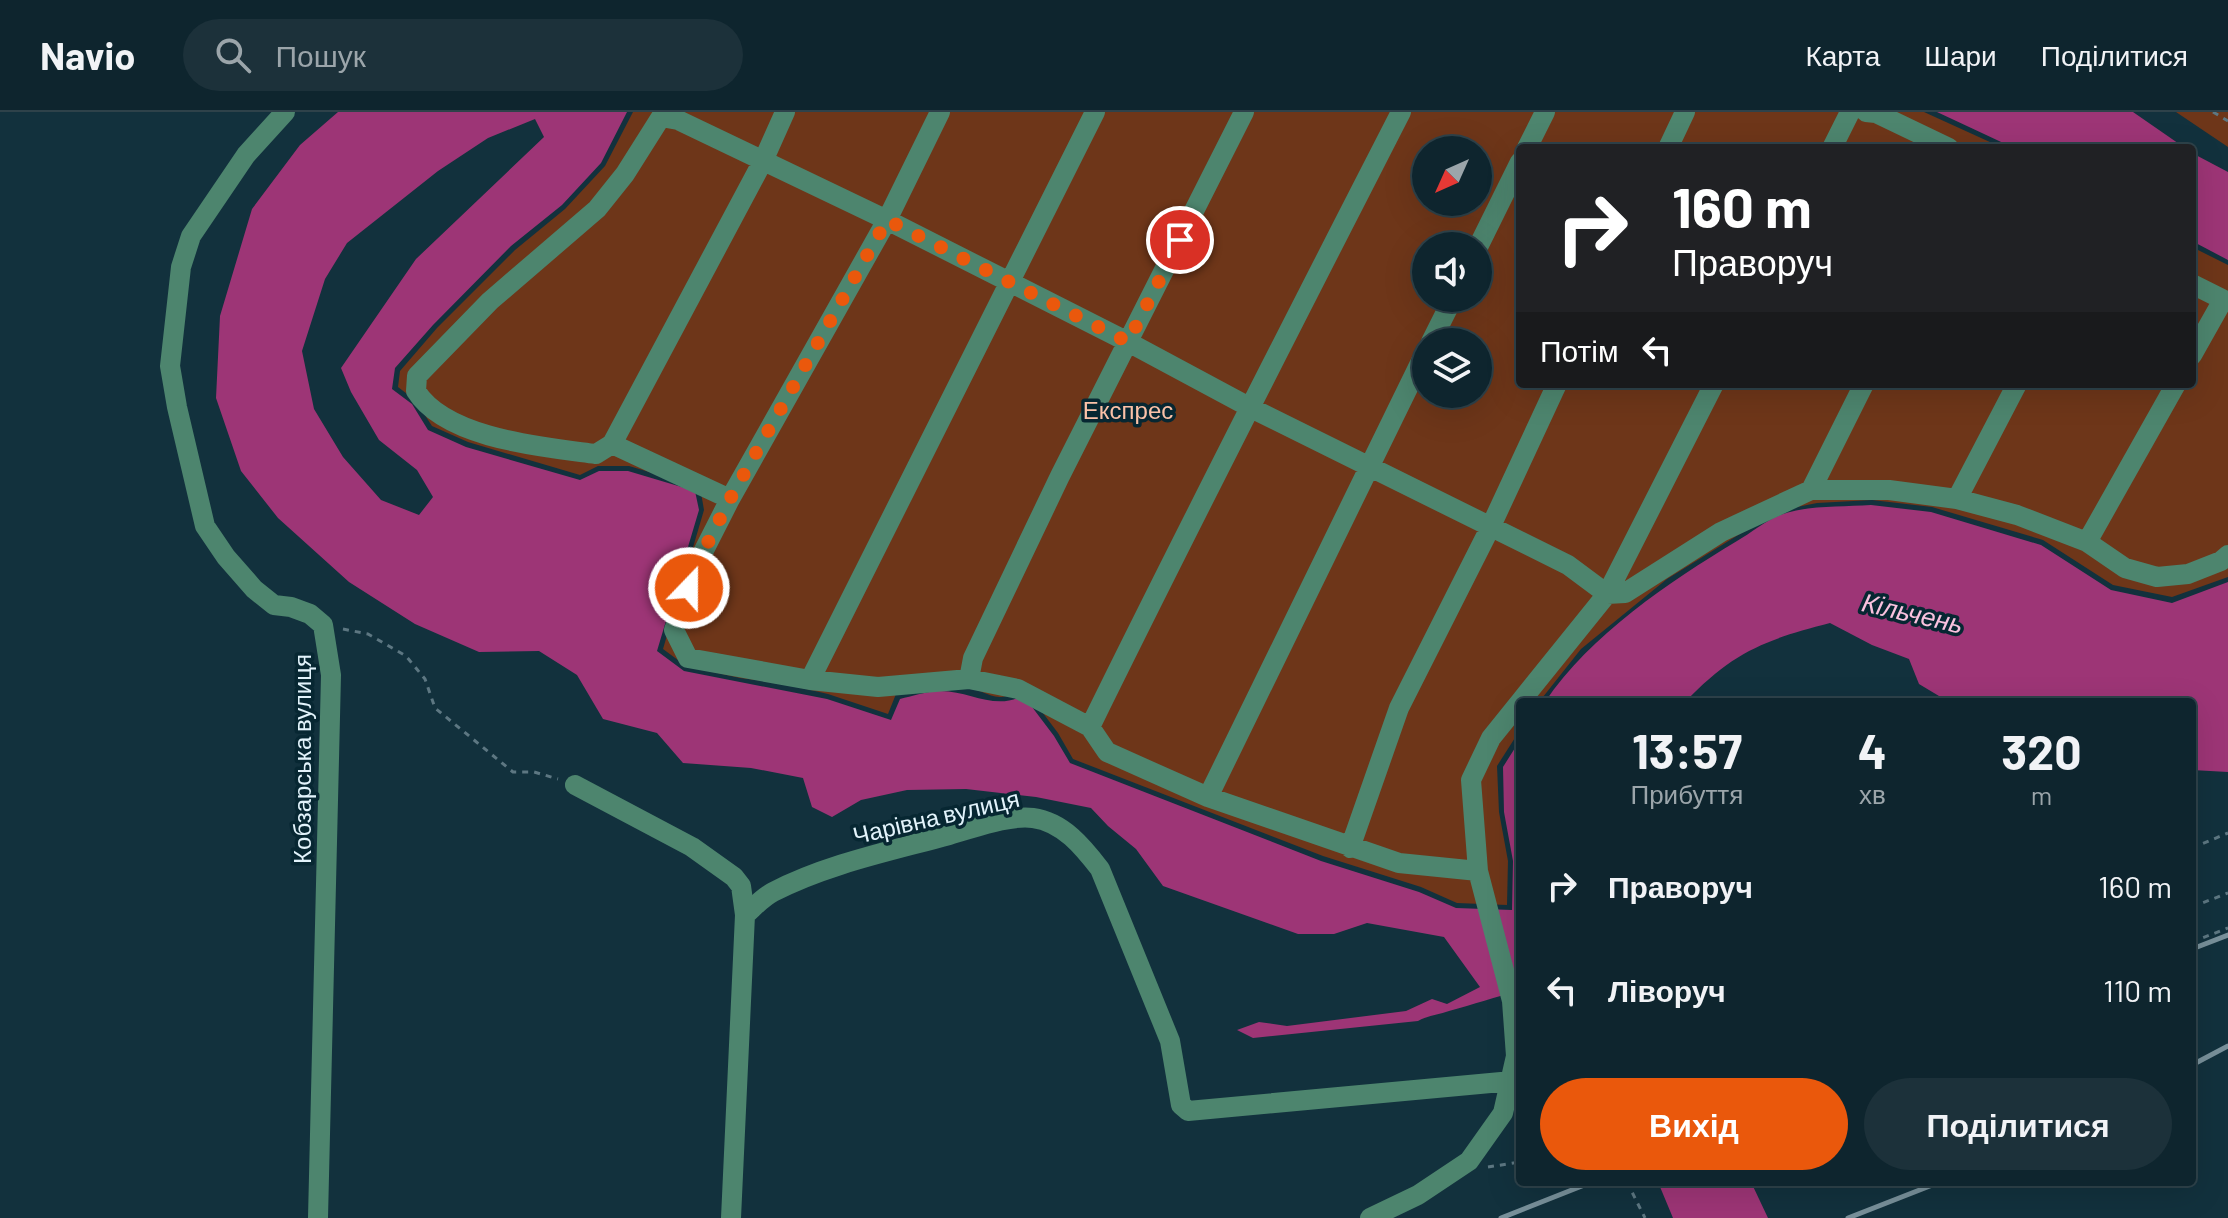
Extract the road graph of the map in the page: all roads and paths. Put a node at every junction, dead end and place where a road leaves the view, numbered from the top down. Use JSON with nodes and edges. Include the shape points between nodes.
{"nodes":[{"id":1,"x":285,"y":112,"type":"edge"},
{"id":2,"x":785,"y":112,"type":"edge"},
{"id":3,"x":940,"y":112,"type":"edge"},
{"id":4,"x":1095,"y":112,"type":"edge"},
{"id":5,"x":1244,"y":112,"type":"edge"},
{"id":6,"x":1401,"y":112,"type":"edge"},
{"id":7,"x":1545,"y":112,"type":"edge"},
{"id":8,"x":1685,"y":112,"type":"edge"},
{"id":9,"x":1850,"y":112,"type":"edge"},
{"id":10,"x":1866,"y":112,"type":"edge"},
{"id":11,"x":2213,"y":112,"type":"edge"},
{"id":12,"x":2228,"y":121,"type":"edge"},
{"id":13,"x":1529,"y":144,"type":"edge"},
{"id":14,"x":1670,"y":144,"type":"edge"},
{"id":15,"x":1834,"y":144,"type":"edge"},
{"id":16,"x":1941,"y":144,"type":"edge"},
{"id":17,"x":764,"y":159,"type":"junction"},
{"id":18,"x":1516,"y":170,"type":"edge"},
{"id":19,"x":887,"y":220,"type":"junction"},
{"id":20,"x":1485,"y":232,"type":"edge"},
{"id":21,"x":1009,"y":282,"type":"junction"},
{"id":22,"x":2196,"y":286,"type":"edge"},
{"id":23,"x":2225,"y":301,"type":"edge"},
{"id":24,"x":1128,"y":342,"type":"junction"},
{"id":25,"x":2196,"y":348,"type":"edge"},
{"id":26,"x":1412,"y":379,"type":"edge"},
{"id":27,"x":1555,"y":388,"type":"edge"},
{"id":28,"x":1712,"y":388,"type":"edge"},
{"id":29,"x":1862,"y":388,"type":"edge"},
{"id":30,"x":2015,"y":388,"type":"edge"},
{"id":31,"x":2174,"y":388,"type":"edge"},
{"id":32,"x":1251,"y":408,"type":"junction"},
{"id":33,"x":612,"y":444,"type":"junction"},
{"id":34,"x":1369,"y":466,"type":"junction"},
{"id":35,"x":1811,"y":490,"type":"junction"},
{"id":36,"x":730,"y":499,"type":"junction"},
{"id":37,"x":1957,"y":499,"type":"junction"},
{"id":38,"x":1491,"y":526,"type":"junction"},
{"id":39,"x":2087,"y":542,"type":"junction"},
{"id":40,"x":2228,"y":555,"type":"edge"},
{"id":41,"x":1607,"y":594,"type":"junction"},
{"id":42,"x":323,"y":625,"type":"junction"},
{"id":43,"x":969,"y":679,"type":"junction"},
{"id":44,"x":810,"y":680,"type":"junction"},
{"id":45,"x":1523,"y":698,"type":"edge"},
{"id":46,"x":1516,"y":707,"type":"edge"},
{"id":47,"x":1090,"y":727,"type":"junction"},
{"id":48,"x":575,"y":785,"type":"joint"},
{"id":49,"x":1208,"y":797,"type":"junction"},
{"id":50,"x":2228,"y":833,"type":"edge"},
{"id":51,"x":2196,"y":846,"type":"edge"},
{"id":52,"x":1350,"y":848,"type":"junction"},
{"id":53,"x":1480,"y":880,"type":"junction"},
{"id":54,"x":2228,"y":893,"type":"edge"},
{"id":55,"x":2196,"y":905,"type":"edge"},
{"id":56,"x":745,"y":915,"type":"junction"},
{"id":57,"x":2228,"y":928,"type":"edge"},
{"id":58,"x":2196,"y":940,"type":"edge"},
{"id":59,"x":1512,"y":1081,"type":"junction"},
{"id":60,"x":1516,"y":1163,"type":"edge"},
{"id":61,"x":1462,"y":1166,"type":"junction"},
{"id":62,"x":1629,"y":1186,"type":"edge"},
{"id":63,"x":318,"y":1218,"type":"edge"},
{"id":64,"x":731,"y":1218,"type":"edge"},
{"id":65,"x":1370,"y":1218,"type":"edge"},
{"id":66,"x":1645,"y":1218,"type":"edge"}],
"edges":[{"from":1,"to":42,"type":"street","name":"Кобзарська вулиця","via":[[246,155],[191,236],[181,267],[170,366],[205,526],[254,589],[274,605],[310,614]]},
{"from":2,"to":17,"type":"street"},
{"from":3,"to":19,"type":"street"},
{"from":4,"to":21,"type":"street"},
{"from":5,"to":24,"type":"street"},
{"from":6,"to":32,"type":"street"},
{"from":7,"to":13,"type":"street"},
{"from":8,"to":14,"type":"street"},
{"from":9,"to":15,"type":"street"},
{"from":10,"to":16,"type":"street"},
{"from":11,"to":12,"type":"path"},
{"from":17,"to":19,"type":"street"},
{"from":17,"to":33,"type":"street"},
{"from":17,"to":33,"type":"street","via":[[661,117],[597,209],[490,301],[417,376],[416,391],[433,412],[503,441],[596,454]]},
{"from":18,"to":20,"type":"street"},
{"from":19,"to":21,"type":"street"},
{"from":19,"to":36,"type":"street"},
{"from":21,"to":24,"type":"street"},
{"from":21,"to":44,"type":"street"},
{"from":22,"to":23,"type":"street"},
{"from":23,"to":25,"type":"street"},
{"from":24,"to":32,"type":"street"},
{"from":24,"to":43,"type":"street","via":[[973,658]]},
{"from":26,"to":34,"type":"street"},
{"from":27,"to":38,"type":"street"},
{"from":28,"to":41,"type":"street"},
{"from":29,"to":35,"type":"street"},
{"from":30,"to":37,"type":"street"},
{"from":31,"to":39,"type":"street"},
{"from":32,"to":34,"type":"street"},
{"from":32,"to":47,"type":"street"},
{"from":33,"to":36,"type":"street"},
{"from":34,"to":38,"type":"street"},
{"from":34,"to":49,"type":"street"},
{"from":35,"to":37,"type":"street","via":[[1889,490]]},
{"from":35,"to":41,"type":"street","via":[[1721,532],[1625,593]]},
{"from":36,"to":44,"type":"street","via":[[696,566],[674,630],[688,658]]},
{"from":37,"to":39,"type":"street"},
{"from":38,"to":41,"type":"street","via":[[1568,565]]},
{"from":38,"to":52,"type":"street","via":[[1399,708]]},
{"from":39,"to":40,"type":"street","via":[[2125,568],[2157,577],[2188,574]]},
{"from":41,"to":45,"type":"street"},
{"from":42,"to":48,"type":"path","via":[[368,634],[406,656],[425,679],[435,708],[513,772],[534,772]]},
{"from":42,"to":63,"type":"street","name":"Кобзарська вулиця","via":[[331,675]]},
{"from":43,"to":44,"type":"street","via":[[878,687]]},
{"from":43,"to":47,"type":"street","via":[[1018,689]]},
{"from":46,"to":53,"type":"street","via":[[1491,738],[1471,780]]},
{"from":47,"to":49,"type":"street","via":[[1107,752]]},
{"from":48,"to":56,"type":"street","via":[[692,847],[734,877],[741,886]]},
{"from":49,"to":52,"type":"street"},
{"from":50,"to":51,"type":"path"},
{"from":52,"to":53,"type":"street"},
{"from":53,"to":59,"type":"street","via":[[1512,1001]]},
{"from":54,"to":55,"type":"path"},
{"from":56,"to":59,"type":"street","name":"Чарівна вулиця","via":[[775,892],[846,864],[1034,818],[1069,834],[1100,869],[1170,1041],[1181,1105],[1188,1111]]},
{"from":56,"to":64,"type":"street"},
{"from":57,"to":58,"type":"path"},
{"from":59,"to":61,"type":"street","via":[[1503,1113]]},
{"from":60,"to":61,"type":"path"},
{"from":61,"to":65,"type":"street"},
{"from":62,"to":66,"type":"path"}]}
